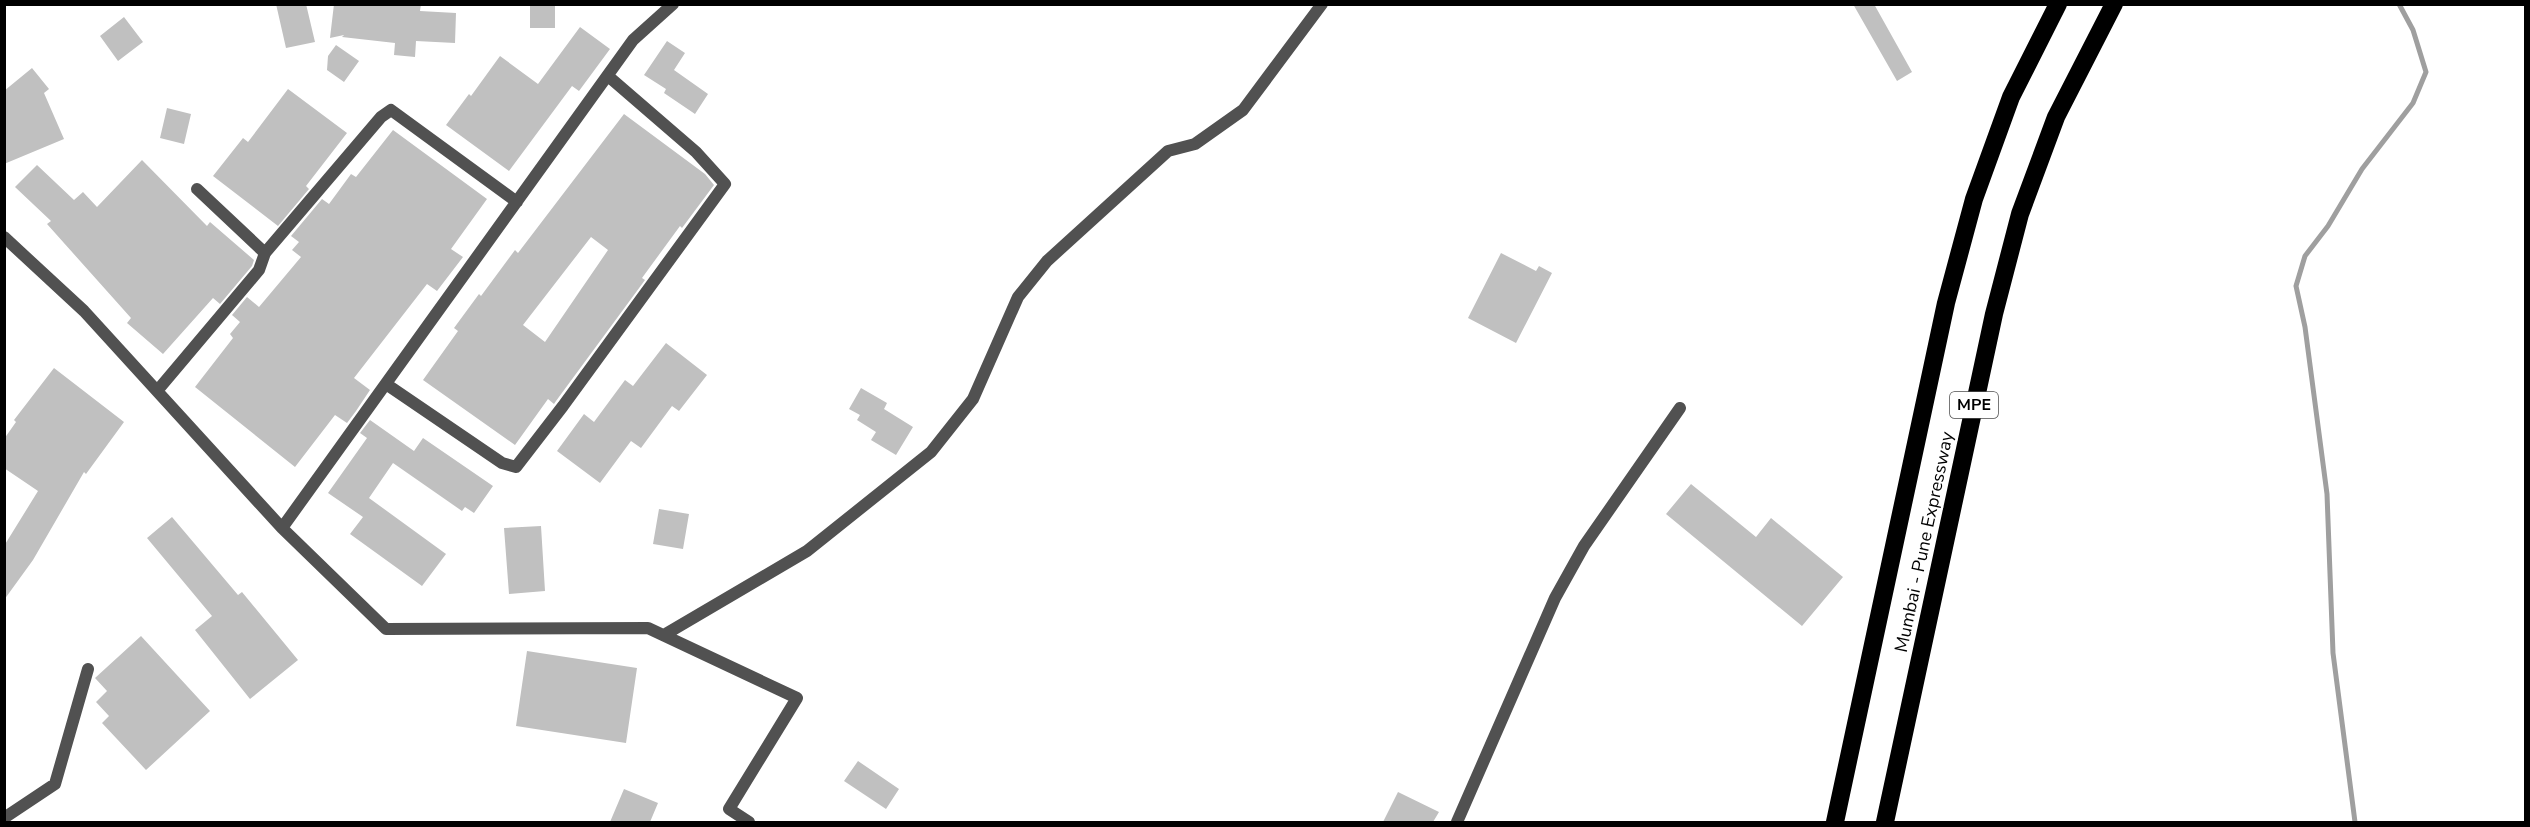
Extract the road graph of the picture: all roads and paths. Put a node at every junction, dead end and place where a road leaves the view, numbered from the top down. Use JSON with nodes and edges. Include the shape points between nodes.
{"nodes":[{"id":1,"x":672,"y":4,"type":"edge"},
{"id":2,"x":1322,"y":4,"type":"edge"},
{"id":3,"x":2058,"y":4,"type":"edge"},
{"id":4,"x":2114,"y":4,"type":"edge"},
{"id":5,"x":608,"y":76,"type":"junction"},
{"id":6,"x":197,"y":189,"type":"dead end"},
{"id":7,"x":517,"y":202,"type":"junction"},
{"id":8,"x":4,"y":237,"type":"edge"},
{"id":9,"x":265,"y":253,"type":"junction"},
{"id":10,"x":386,"y":384,"type":"junction"},
{"id":11,"x":157,"y":391,"type":"junction"},
{"id":12,"x":1680,"y":408,"type":"dead end"},
{"id":13,"x":282,"y":528,"type":"junction"},
{"id":14,"x":663,"y":635,"type":"junction"},
{"id":15,"x":88,"y":669,"type":"dead end"},
{"id":16,"x":4,"y":818,"type":"edge"},
{"id":17,"x":749,"y":822,"type":"edge"},
{"id":18,"x":1457,"y":822,"type":"edge"},
{"id":19,"x":1835,"y":822,"type":"edge"},
{"id":20,"x":1885,"y":822,"type":"edge"}],
"edges":[{"from":1,"to":5,"type":"street","via":[[633,40]]},
{"from":2,"to":14,"type":"street","via":[[1244,110],[1195,144],[1168,151],[1047,261],[1018,297],[973,399],[931,452],[807,551]]},
{"from":3,"to":19,"type":"highway","name":"Mumbai - Pune Expressway","number":"MPE","via":[[2011,97],[1974,199],[1946,303]]},
{"from":4,"to":20,"type":"highway","name":"Mumbai - Pune Expressway","number":"MPE","via":[[2056,117],[2020,214],[1994,314]]},
{"from":5,"to":7,"type":"street"},
{"from":5,"to":10,"type":"street","via":[[696,152],[725,184],[516,467],[502,463]]},
{"from":6,"to":9,"type":"street"},
{"from":7,"to":9,"type":"street","via":[[391,110]]},
{"from":7,"to":10,"type":"street"},
{"from":8,"to":11,"type":"street","via":[[84,311]]},
{"from":9,"to":11,"type":"street","via":[[259,270]]},
{"from":10,"to":13,"type":"street"},
{"from":11,"to":13,"type":"street"},
{"from":12,"to":18,"type":"street","via":[[1584,546],[1555,598]]},
{"from":13,"to":14,"type":"street","via":[[386,629],[648,628]]},
{"from":14,"to":17,"type":"street","via":[[797,698],[729,809]]},
{"from":15,"to":16,"type":"street","via":[[55,784]]}]}
